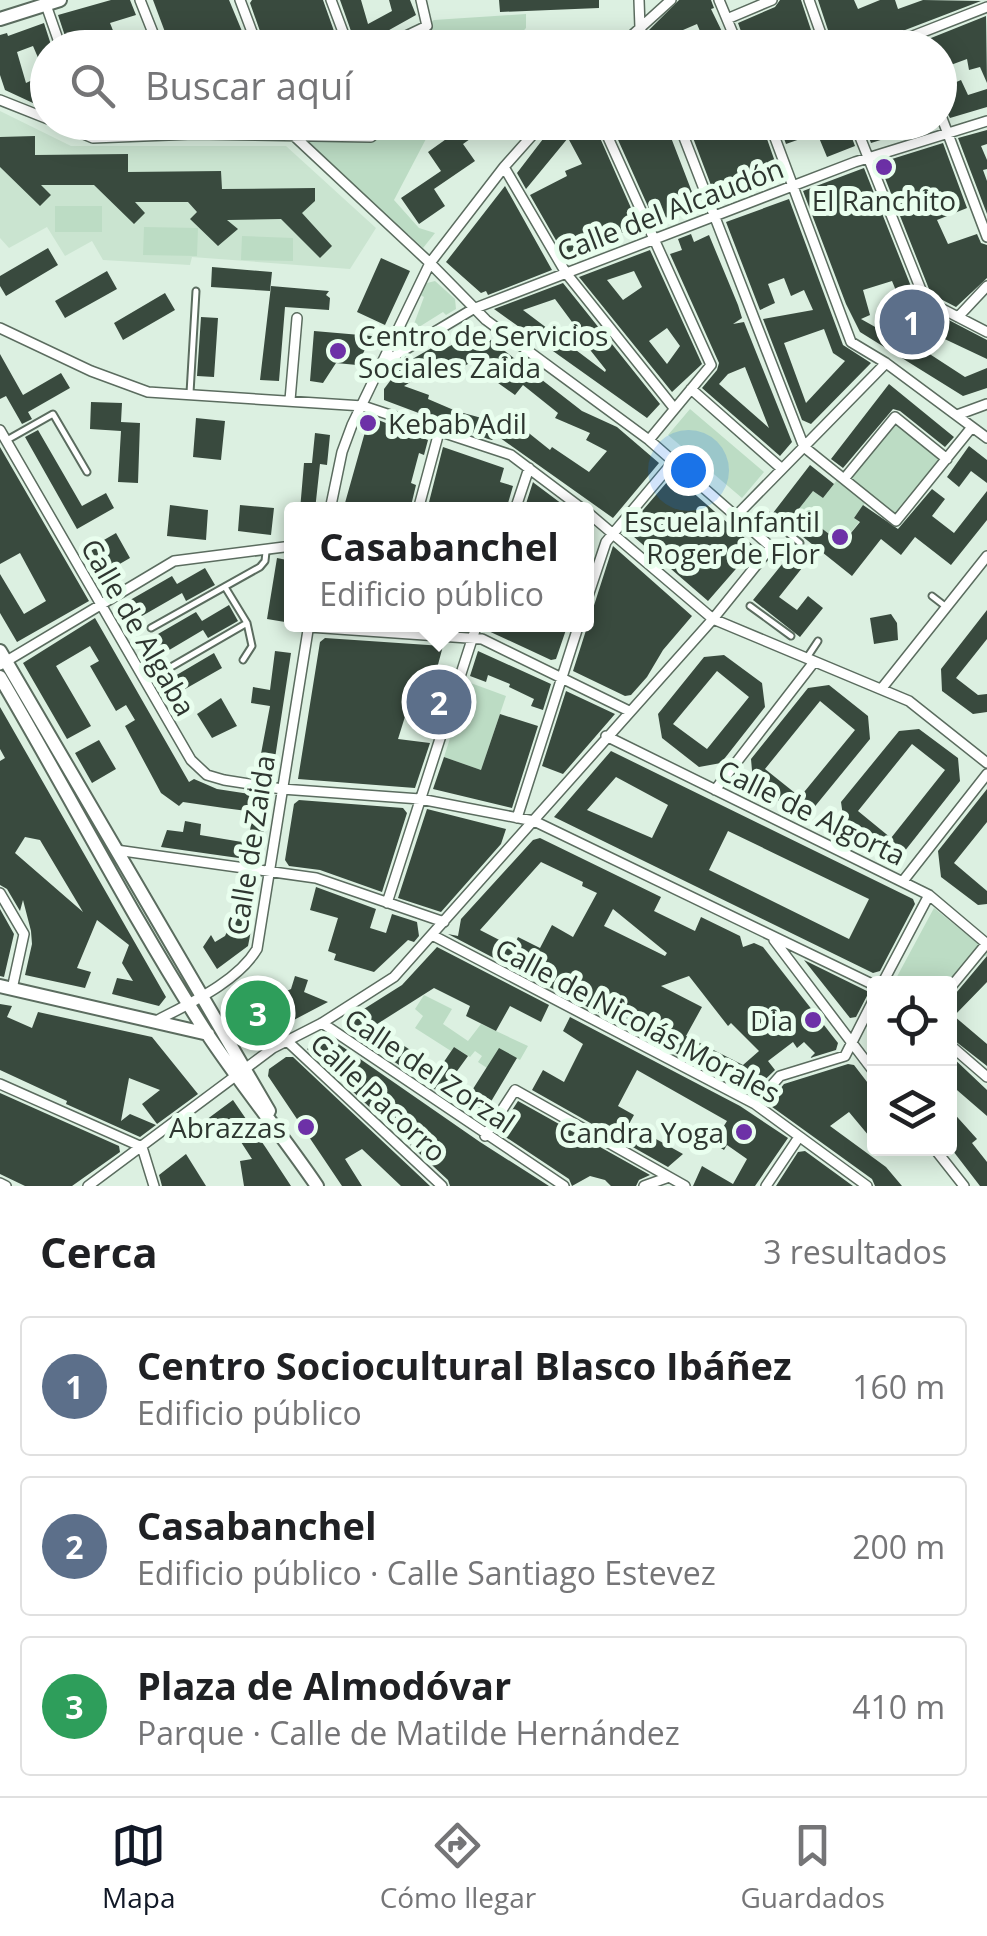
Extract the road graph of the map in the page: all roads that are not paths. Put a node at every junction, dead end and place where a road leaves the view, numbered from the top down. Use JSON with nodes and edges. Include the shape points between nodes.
{"nodes":[{"id":1,"x":60,"y":0,"type":"edge"},
{"id":2,"x":140,"y":0,"type":"edge"},
{"id":3,"x":240,"y":0,"type":"edge"},
{"id":4,"x":331,"y":0,"type":"edge"},
{"id":5,"x":421,"y":0,"type":"edge"},
{"id":6,"x":639,"y":0,"type":"edge"},
{"id":7,"x":671,"y":0,"type":"edge"},
{"id":8,"x":719,"y":0,"type":"edge"},
{"id":9,"x":772,"y":0,"type":"edge"},
{"id":10,"x":809,"y":0,"type":"edge"},
{"id":11,"x":46,"y":4,"type":"junction"},
{"id":12,"x":987,"y":6,"type":"edge"},
{"id":13,"x":0,"y":19,"type":"edge"},
{"id":14,"x":727,"y":20,"type":"junction"},
{"id":15,"x":640,"y":28,"type":"joint"},
{"id":16,"x":55,"y":30,"type":"edge"},
{"id":17,"x":152,"y":30,"type":"edge"},
{"id":18,"x":251,"y":30,"type":"edge"},
{"id":19,"x":343,"y":30,"type":"edge"},
{"id":20,"x":419,"y":30,"type":"edge"},
{"id":21,"x":731,"y":30,"type":"edge"},
{"id":22,"x":820,"y":30,"type":"edge"},
{"id":23,"x":936,"y":30,"type":"edge"},
{"id":24,"x":0,"y":100,"type":"edge"},
{"id":25,"x":30,"y":112,"type":"edge"},
{"id":26,"x":987,"y":121,"type":"edge"},
{"id":27,"x":957,"y":131,"type":"edge"},
{"id":28,"x":298,"y":140,"type":"edge"},
{"id":29,"x":528,"y":140,"type":"edge"},
{"id":30,"x":609,"y":140,"type":"edge"},
{"id":31,"x":685,"y":140,"type":"edge"},
{"id":32,"x":776,"y":140,"type":"edge"},
{"id":33,"x":860,"y":140,"type":"edge"},
{"id":34,"x":928,"y":140,"type":"edge"},
{"id":35,"x":950,"y":140,"type":"edge"},
{"id":36,"x":867,"y":158,"type":"junction"},
{"id":37,"x":504,"y":167,"type":"junction"},
{"id":38,"x":794,"y":184,"type":"junction"},
{"id":39,"x":716,"y":216,"type":"junction"},
{"id":40,"x":653,"y":238,"type":"junction"},
{"id":41,"x":987,"y":238,"type":"edge"},
{"id":42,"x":430,"y":263,"type":"junction"},
{"id":43,"x":566,"y":273,"type":"junction"},
{"id":44,"x":987,"y":286,"type":"edge"},
{"id":45,"x":196,"y":291,"type":"dead end"},
{"id":46,"x":473,"y":309,"type":"junction"},
{"id":47,"x":297,"y":318,"type":"dead end"},
{"id":48,"x":958,"y":318,"type":"junction"},
{"id":49,"x":0,"y":328,"type":"edge"},
{"id":50,"x":987,"y":332,"type":"edge"},
{"id":51,"x":886,"y":362,"type":"junction"},
{"id":52,"x":380,"y":364,"type":"junction"},
{"id":53,"x":690,"y":390,"type":"junction"},
{"id":54,"x":190,"y":393,"type":"junction"},
{"id":55,"x":290,"y":400,"type":"junction"},
{"id":56,"x":987,"y":404,"type":"edge"},
{"id":57,"x":363,"y":406,"type":"junction"},
{"id":58,"x":674,"y":408,"type":"junction"},
{"id":59,"x":958,"y":415,"type":"junction"},
{"id":60,"x":972,"y":427,"type":"junction"},
{"id":61,"x":439,"y":432,"type":"junction"},
{"id":62,"x":2,"y":434,"type":"edge"},
{"id":63,"x":987,"y":438,"type":"edge"},
{"id":64,"x":649,"y":440,"type":"junction"},
{"id":65,"x":804,"y":446,"type":"junction"},
{"id":66,"x":946,"y":459,"type":"junction"},
{"id":67,"x":672,"y":462,"type":"junction"},
{"id":68,"x":529,"y":468,"type":"junction"},
{"id":69,"x":782,"y":469,"type":"junction"},
{"id":70,"x":88,"y":472,"type":"dead end"},
{"id":71,"x":844,"y":480,"type":"junction"},
{"id":72,"x":332,"y":502,"type":"edge"},
{"id":73,"x":420,"y":502,"type":"edge"},
{"id":74,"x":518,"y":502,"type":"edge"},
{"id":75,"x":574,"y":502,"type":"edge"},
{"id":76,"x":764,"y":513,"type":"dead end"},
{"id":77,"x":736,"y":516,"type":"junction"},
{"id":78,"x":594,"y":517,"type":"edge"},
{"id":79,"x":771,"y":519,"type":"junction"},
{"id":80,"x":613,"y":532,"type":"junction"},
{"id":81,"x":758,"y":535,"type":"junction"},
{"id":82,"x":800,"y":543,"type":"dead end"},
{"id":83,"x":284,"y":547,"type":"edge"},
{"id":84,"x":266,"y":549,"type":"junction"},
{"id":85,"x":987,"y":556,"type":"edge"},
{"id":86,"x":594,"y":578,"type":"edge"},
{"id":87,"x":225,"y":588,"type":"junction"},
{"id":88,"x":932,"y":596,"type":"dead end"},
{"id":89,"x":100,"y":604,"type":"junction"},
{"id":90,"x":750,"y":606,"type":"dead end"},
{"id":91,"x":946,"y":607,"type":"junction"},
{"id":92,"x":713,"y":619,"type":"junction"},
{"id":93,"x":247,"y":622,"type":"junction"},
{"id":94,"x":777,"y":626,"type":"junction"},
{"id":95,"x":150,"y":628,"type":"dead end"},
{"id":96,"x":308,"y":632,"type":"edge"},
{"id":97,"x":420,"y":632,"type":"edge"},
{"id":98,"x":474,"y":632,"type":"edge"},
{"id":99,"x":576,"y":632,"type":"edge"},
{"id":100,"x":792,"y":636,"type":"dead end"},
{"id":101,"x":472,"y":638,"type":"junction"},
{"id":102,"x":818,"y":641,"type":"dead end"},
{"id":103,"x":768,"y":642,"type":"junction"},
{"id":104,"x":2,"y":659,"type":"edge"},
{"id":105,"x":243,"y":660,"type":"dead end"},
{"id":106,"x":810,"y":660,"type":"junction"},
{"id":107,"x":172,"y":666,"type":"dead end"},
{"id":108,"x":0,"y":676,"type":"edge"},
{"id":109,"x":562,"y":678,"type":"junction"},
{"id":110,"x":882,"y":688,"type":"junction"},
{"id":111,"x":629,"y":711,"type":"junction"},
{"id":112,"x":606,"y":736,"type":"junction"},
{"id":113,"x":987,"y":763,"type":"edge"},
{"id":114,"x":987,"y":774,"type":"edge"},
{"id":115,"x":282,"y":789,"type":"junction"},
{"id":116,"x":715,"y":790,"type":"junction"},
{"id":117,"x":420,"y":799,"type":"junction"},
{"id":118,"x":517,"y":818,"type":"junction"},
{"id":119,"x":534,"y":821,"type":"junction"},
{"id":120,"x":115,"y":850,"type":"junction"},
{"id":121,"x":269,"y":871,"type":"junction"},
{"id":122,"x":903,"y":881,"type":"junction"},
{"id":123,"x":0,"y":893,"type":"edge"},
{"id":124,"x":929,"y":895,"type":"junction"},
{"id":125,"x":387,"y":902,"type":"junction"},
{"id":126,"x":444,"y":922,"type":"junction"},
{"id":127,"x":432,"y":935,"type":"junction"},
{"id":128,"x":773,"y":938,"type":"junction"},
{"id":129,"x":987,"y":943,"type":"edge"},
{"id":130,"x":886,"y":976,"type":"edge"},
{"id":131,"x":957,"y":979,"type":"edge"},
{"id":132,"x":867,"y":981,"type":"edge"},
{"id":133,"x":6,"y":988,"type":"edge"},
{"id":134,"x":194,"y":1000,"type":"junction"},
{"id":135,"x":867,"y":1014,"type":"edge"},
{"id":136,"x":156,"y":1021,"type":"junction"},
{"id":137,"x":322,"y":1023,"type":"junction"},
{"id":138,"x":208,"y":1034,"type":"junction"},
{"id":139,"x":286,"y":1040,"type":"junction"},
{"id":140,"x":853,"y":1044,"type":"junction"},
{"id":141,"x":957,"y":1051,"type":"edge"},
{"id":142,"x":870,"y":1066,"type":"edge"},
{"id":143,"x":242,"y":1073,"type":"junction"},
{"id":144,"x":987,"y":1077,"type":"edge"},
{"id":145,"x":0,"y":1084,"type":"edge"},
{"id":146,"x":755,"y":1104,"type":"junction"},
{"id":147,"x":485,"y":1136,"type":"junction"},
{"id":148,"x":799,"y":1137,"type":"junction"},
{"id":149,"x":142,"y":1147,"type":"junction"},
{"id":150,"x":940,"y":1156,"type":"edge"},
{"id":151,"x":669,"y":1177,"type":"junction"},
{"id":152,"x":88,"y":1186,"type":"edge"},
{"id":153,"x":154,"y":1186,"type":"edge"},
{"id":154,"x":316,"y":1186,"type":"edge"},
{"id":155,"x":442,"y":1186,"type":"edge"},
{"id":156,"x":564,"y":1186,"type":"edge"},
{"id":157,"x":644,"y":1186,"type":"edge"},
{"id":158,"x":685,"y":1186,"type":"edge"},
{"id":159,"x":766,"y":1186,"type":"edge"},
{"id":160,"x":868,"y":1186,"type":"edge"},
{"id":161,"x":964,"y":1186,"type":"edge"}],
"edges":[{"from":1,"to":11,"type":"main road"},
{"from":2,"to":17,"type":"street"},
{"from":3,"to":18,"type":"street"},
{"from":4,"to":19,"type":"street"},
{"from":5,"to":20,"type":"street","via":[[427,26]]},
{"from":6,"to":15,"type":"street"},
{"from":7,"to":15,"type":"street"},
{"from":8,"to":14,"type":"street"},
{"from":9,"to":14,"type":"street"},
{"from":10,"to":22,"type":"street"},
{"from":11,"to":13,"type":"main road"},
{"from":11,"to":16,"type":"street"},
{"from":12,"to":23,"type":"street"},
{"from":14,"to":21,"type":"street"},
{"from":24,"to":25,"type":"street"},
{"from":26,"to":27,"type":"street","name":"Calle del Alcaudón"},
{"from":28,"to":42,"type":"street"},
{"from":29,"to":37,"type":"street"},
{"from":30,"to":40,"type":"street"},
{"from":31,"to":39,"type":"street"},
{"from":32,"to":38,"type":"street"},
{"from":33,"to":36,"type":"street"},
{"from":34,"to":36,"type":"street","name":"Calle del Alcaudón"},
{"from":35,"to":41,"type":"street"},
{"from":36,"to":38,"type":"street","name":"Calle del Alcaudón"},
{"from":36,"to":48,"type":"street","via":[[925,300]]},
{"from":37,"to":42,"type":"street"},
{"from":37,"to":43,"type":"street"},
{"from":38,"to":39,"type":"street","name":"Calle del Alcaudón"},
{"from":38,"to":51,"type":"street","via":[[852,342]]},
{"from":39,"to":40,"type":"street","name":"Calle del Alcaudón"},
{"from":39,"to":65,"type":"street"},
{"from":40,"to":43,"type":"street","name":"Calle del Alcaudón"},
{"from":40,"to":53,"type":"street","via":[[711,366]]},
{"from":42,"to":46,"type":"street"},
{"from":42,"to":52,"type":"street"},
{"from":43,"to":46,"type":"street","name":"Calle del Alcaudón"},
{"from":43,"to":58,"type":"street"},
{"from":44,"to":48,"type":"street"},
{"from":45,"to":54,"type":"lane"},
{"from":46,"to":52,"type":"street","name":"Calle del Alcaudón"},
{"from":46,"to":64,"type":"street"},
{"from":47,"to":55,"type":"street"},
{"from":48,"to":50,"type":"street"},
{"from":49,"to":54,"type":"street","via":[[128,387]]},
{"from":51,"to":59,"type":"street"},
{"from":51,"to":65,"type":"street"},
{"from":52,"to":57,"type":"street"},
{"from":53,"to":58,"type":"street"},
{"from":53,"to":69,"type":"street"},
{"from":54,"to":55,"type":"street"},
{"from":55,"to":57,"type":"street"},
{"from":56,"to":59,"type":"street"},
{"from":57,"to":61,"type":"street"},
{"from":57,"to":72,"type":"street","via":[[342,452]]},
{"from":58,"to":64,"type":"street"},
{"from":59,"to":60,"type":"street"},
{"from":60,"to":63,"type":"street"},
{"from":60,"to":66,"type":"street"},
{"from":61,"to":68,"type":"street","via":[[511,455]]},
{"from":61,"to":73,"type":"street"},
{"from":62,"to":70,"type":"lane","via":[[53,414]]},
{"from":62,"to":89,"type":"street","name":"Calle de Algaba"},
{"from":64,"to":67,"type":"street"},
{"from":65,"to":69,"type":"street"},
{"from":65,"to":71,"type":"street"},
{"from":66,"to":71,"type":"street","via":[[896,521]]},
{"from":66,"to":71,"type":"street","via":[[894,417]]},
{"from":67,"to":77,"type":"street"},
{"from":67,"to":80,"type":"street"},
{"from":68,"to":74,"type":"street"},
{"from":68,"to":75,"type":"street"},
{"from":69,"to":77,"type":"street"},
{"from":76,"to":79,"type":"lane"},
{"from":77,"to":81,"type":"street"},
{"from":78,"to":80,"type":"street"},
{"from":79,"to":81,"type":"lane"},
{"from":79,"to":82,"type":"lane"},
{"from":80,"to":86,"type":"street"},
{"from":80,"to":92,"type":"street"},
{"from":81,"to":92,"type":"street","via":[[771,547]]},
{"from":83,"to":84,"type":"street"},
{"from":84,"to":87,"type":"lane","via":[[263,564]]},
{"from":84,"to":89,"type":"street","via":[[174,561]]},
{"from":85,"to":91,"type":"street"},
{"from":87,"to":93,"type":"lane"},
{"from":87,"to":95,"type":"lane"},
{"from":88,"to":91,"type":"lane"},
{"from":89,"to":104,"type":"street"},
{"from":89,"to":115,"type":"street","name":"Calle de Algaba","via":[[191,760],[208,775]]},
{"from":90,"to":94,"type":"lane"},
{"from":91,"to":110,"type":"street"},
{"from":92,"to":103,"type":"street"},
{"from":92,"to":111,"type":"street"},
{"from":93,"to":105,"type":"lane","via":[[252,646]]},
{"from":93,"to":107,"type":"lane"},
{"from":94,"to":100,"type":"lane"},
{"from":94,"to":103,"type":"lane"},
{"from":96,"to":115,"type":"street","name":"Calle de Zaida"},
{"from":97,"to":101,"type":"street"},
{"from":98,"to":101,"type":"street"},
{"from":99,"to":109,"type":"street"},
{"from":101,"to":109,"type":"street"},
{"from":101,"to":117,"type":"street"},
{"from":102,"to":106,"type":"lane"},
{"from":103,"to":106,"type":"street"},
{"from":104,"to":120,"type":"main road"},
{"from":106,"to":110,"type":"street"},
{"from":106,"to":116,"type":"street"},
{"from":108,"to":134,"type":"main road"},
{"from":109,"to":111,"type":"street"},
{"from":109,"to":118,"type":"street"},
{"from":110,"to":113,"type":"street","via":[[909,701]]},
{"from":111,"to":112,"type":"street"},
{"from":112,"to":116,"type":"street","name":"Calle de Algorta"},
{"from":112,"to":119,"type":"street"},
{"from":114,"to":122,"type":"street"},
{"from":115,"to":117,"type":"street","name":"Calle de Algaba"},
{"from":115,"to":121,"type":"street","name":"Calle de Zaida"},
{"from":116,"to":122,"type":"street","name":"Calle de Algorta"},
{"from":117,"to":118,"type":"street","name":"Calle de Algaba"},
{"from":117,"to":125,"type":"street"},
{"from":118,"to":119,"type":"street","name":"Calle de Algaba"},
{"from":119,"to":126,"type":"street"},
{"from":119,"to":128,"type":"street","name":"Calle de Algaba"},
{"from":120,"to":121,"type":"street"},
{"from":120,"to":134,"type":"main road"},
{"from":121,"to":125,"type":"street","via":[[316,878]]},
{"from":121,"to":134,"type":"street","name":"Calle de Zaida","via":[[257,949],[249,962]]},
{"from":122,"to":124,"type":"street","name":"Calle de Algorta"},
{"from":123,"to":133,"type":"street","via":[[24,934]]},
{"from":124,"to":129,"type":"street","name":"Calle de Algorta"},
{"from":124,"to":130,"type":"street"},
{"from":125,"to":126,"type":"street"},
{"from":126,"to":127,"type":"street"},
{"from":127,"to":137,"type":"street","via":[[394,977]]},
{"from":127,"to":146,"type":"street","name":"Calle de Nicolás Morales"},
{"from":128,"to":132,"type":"street","name":"Calle de Algaba"},
{"from":128,"to":140,"type":"street"},
{"from":129,"to":131,"type":"street"},
{"from":133,"to":136,"type":"main road"},
{"from":134,"to":136,"type":"street","name":"Calle de Zaida"},
{"from":134,"to":138,"type":"main road"},
{"from":134,"to":143,"type":"main road"},
{"from":135,"to":140,"type":"street"},
{"from":136,"to":138,"type":"main road"},
{"from":137,"to":139,"type":"street"},
{"from":137,"to":147,"type":"street","name":"Calle del Zorzal"},
{"from":138,"to":143,"type":"main road"},
{"from":139,"to":143,"type":"street"},
{"from":139,"to":155,"type":"street","name":"Calle Pacorro"},
{"from":140,"to":142,"type":"street"},
{"from":140,"to":146,"type":"street","via":[[845,1056],[780,1076]]},
{"from":141,"to":144,"type":"street"},
{"from":143,"to":149,"type":"street"},
{"from":143,"to":154,"type":"main road"},
{"from":145,"to":149,"type":"street"},
{"from":146,"to":148,"type":"street","name":"Calle de Nicolás Morales"},
{"from":147,"to":151,"type":"street","via":[[515,1090]]},
{"from":147,"to":156,"type":"street","name":"Calle del Zorzal"},
{"from":148,"to":159,"type":"street"},
{"from":148,"to":160,"type":"street","name":"Calle de Nicolás Morales"},
{"from":149,"to":152,"type":"street"},
{"from":149,"to":153,"type":"street"},
{"from":150,"to":161,"type":"street"},
{"from":151,"to":157,"type":"street"},
{"from":151,"to":158,"type":"street"}]}
